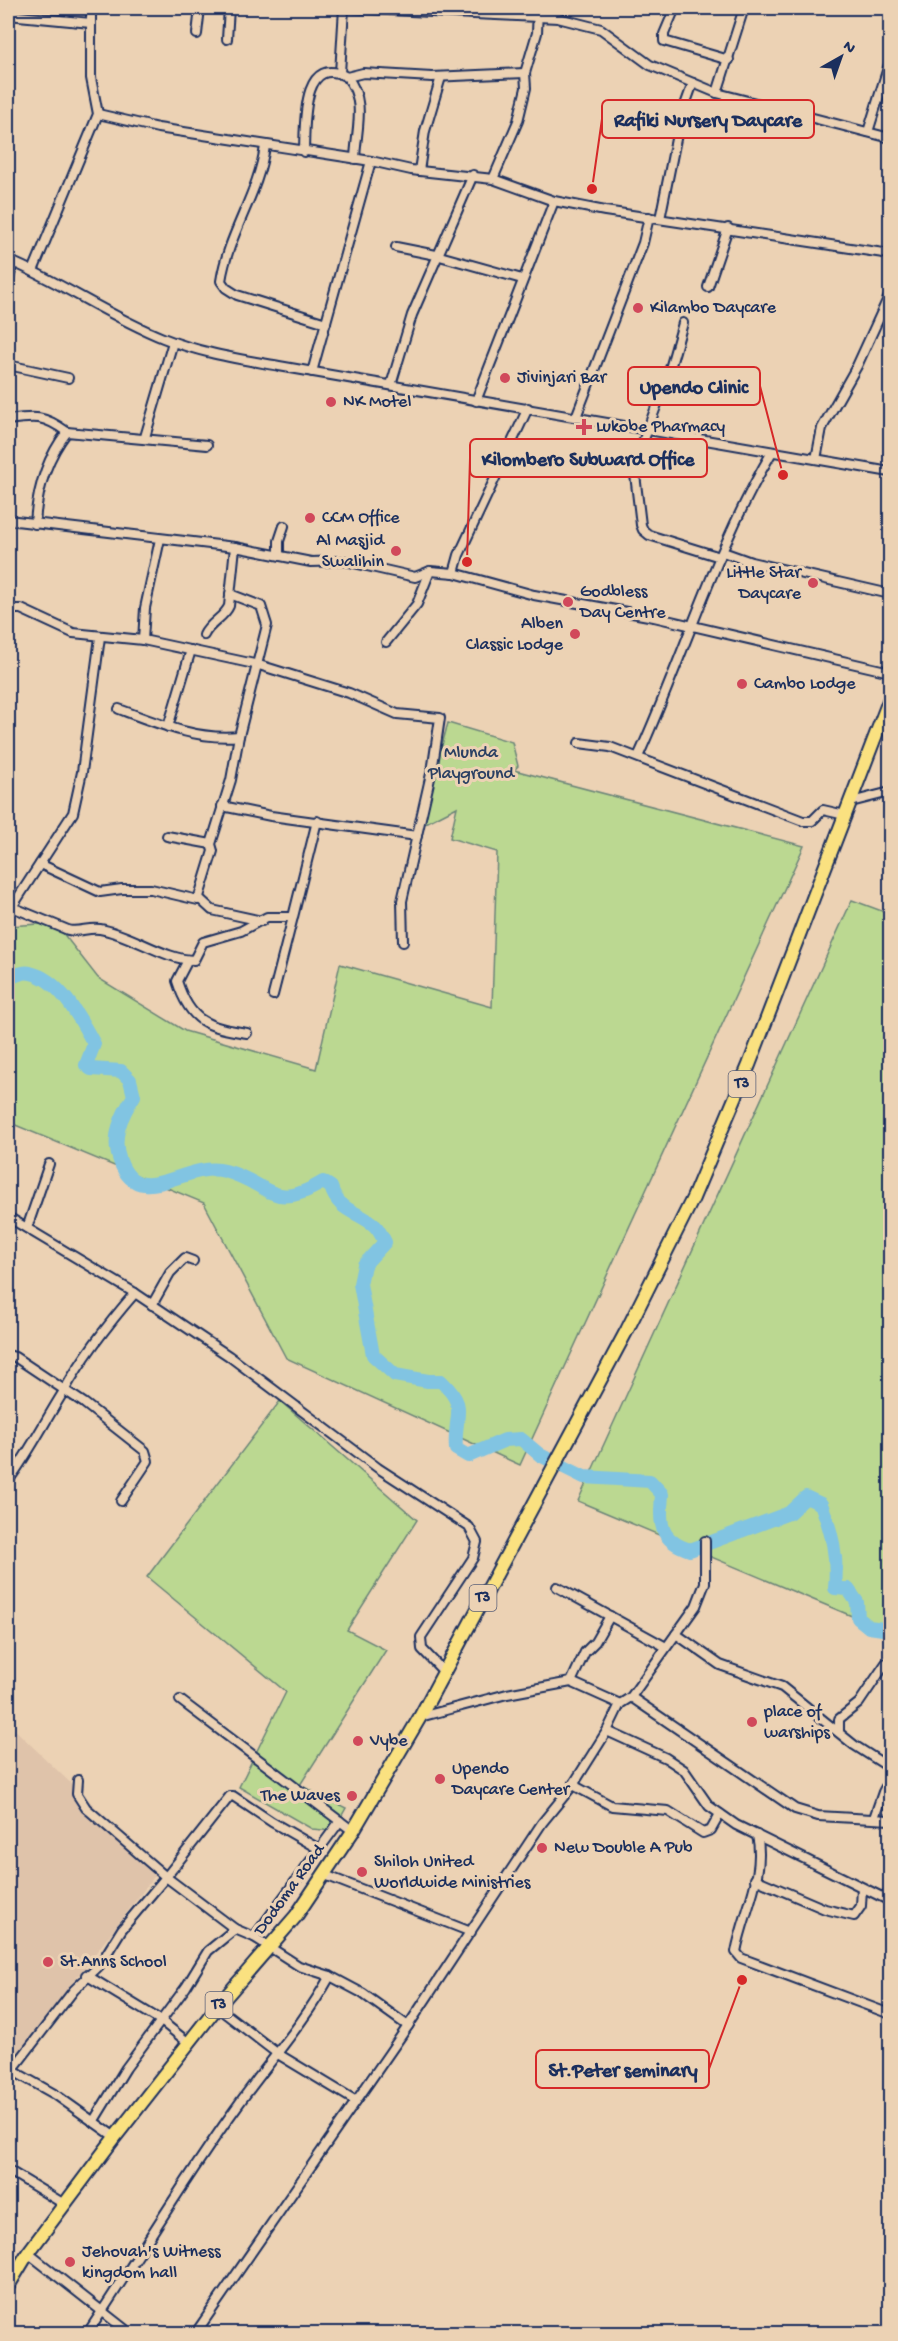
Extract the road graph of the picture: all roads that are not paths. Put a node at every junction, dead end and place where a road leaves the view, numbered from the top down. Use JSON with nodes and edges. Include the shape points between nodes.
{"nodes":[{"id":1,"x":92,"y":8,"type":"edge"},
{"id":2,"x":201,"y":8,"type":"edge"},
{"id":3,"x":229,"y":8,"type":"edge"},
{"id":4,"x":344,"y":8,"type":"edge"},
{"id":5,"x":538,"y":8,"type":"edge"},
{"id":6,"x":675,"y":8,"type":"edge"},
{"id":7,"x":744,"y":8,"type":"edge"},
{"id":8,"x":8,"y":15,"type":"edge"},
{"id":9,"x":538,"y":18,"type":"junction"},
{"id":10,"x":91,"y":23,"type":"junction"},
{"id":11,"x":197,"y":34,"type":"dead end"},
{"id":12,"x":227,"y":39,"type":"dead end"},
{"id":13,"x":729,"y":60,"type":"junction"},
{"id":14,"x":891,"y":61,"type":"edge"},
{"id":15,"x":525,"y":73,"type":"junction"},
{"id":16,"x":344,"y":75,"type":"junction"},
{"id":17,"x":441,"y":77,"type":"junction"},
{"id":18,"x":693,"y":83,"type":"junction"},
{"id":19,"x":717,"y":93,"type":"junction"},
{"id":20,"x":98,"y":114,"type":"junction"},
{"id":21,"x":868,"y":132,"type":"junction"},
{"id":22,"x":891,"y":138,"type":"edge"},
{"id":23,"x":265,"y":146,"type":"junction"},
{"id":24,"x":304,"y":152,"type":"junction"},
{"id":25,"x":355,"y":159,"type":"junction"},
{"id":26,"x":371,"y":161,"type":"junction"},
{"id":27,"x":419,"y":171,"type":"junction"},
{"id":28,"x":473,"y":175,"type":"junction"},
{"id":29,"x":493,"y":178,"type":"junction"},
{"id":30,"x":554,"y":201,"type":"junction"},
{"id":31,"x":650,"y":217,"type":"junction"},
{"id":32,"x":660,"y":219,"type":"junction"},
{"id":33,"x":728,"y":228,"type":"junction"},
{"id":34,"x":396,"y":247,"type":"dead end"},
{"id":35,"x":891,"y":254,"type":"edge"},
{"id":36,"x":436,"y":255,"type":"junction"},
{"id":37,"x":10,"y":261,"type":"edge"},
{"id":38,"x":33,"y":271,"type":"junction"},
{"id":39,"x":522,"y":279,"type":"junction"},
{"id":40,"x":8,"y":284,"type":"edge"},
{"id":41,"x":708,"y":287,"type":"dead end"},
{"id":42,"x":891,"y":294,"type":"edge"},
{"id":43,"x":326,"y":323,"type":"junction"},
{"id":44,"x":684,"y":323,"type":"dead end"},
{"id":45,"x":173,"y":342,"type":"junction"},
{"id":46,"x":8,"y":365,"type":"edge"},
{"id":47,"x":312,"y":372,"type":"junction"},
{"id":48,"x":68,"y":378,"type":"dead end"},
{"id":49,"x":391,"y":386,"type":"junction"},
{"id":50,"x":476,"y":400,"type":"junction"},
{"id":51,"x":528,"y":408,"type":"junction"},
{"id":52,"x":576,"y":417,"type":"junction"},
{"id":53,"x":8,"y":420,"type":"edge"},
{"id":54,"x":646,"y":429,"type":"junction"},
{"id":55,"x":67,"y":432,"type":"junction"},
{"id":56,"x":145,"y":437,"type":"junction"},
{"id":57,"x":207,"y":445,"type":"dead end"},
{"id":58,"x":772,"y":452,"type":"junction"},
{"id":59,"x":816,"y":459,"type":"junction"},
{"id":60,"x":891,"y":471,"type":"edge"},
{"id":61,"x":8,"y":520,"type":"edge"},
{"id":62,"x":35,"y":524,"type":"junction"},
{"id":63,"x":284,"y":526,"type":"dead end"},
{"id":64,"x":160,"y":539,"type":"junction"},
{"id":65,"x":235,"y":547,"type":"junction"},
{"id":66,"x":721,"y":554,"type":"junction"},
{"id":67,"x":279,"y":555,"type":"junction"},
{"id":68,"x":430,"y":571,"type":"junction"},
{"id":69,"x":454,"y":573,"type":"junction"},
{"id":70,"x":230,"y":594,"type":"junction"},
{"id":71,"x":891,"y":594,"type":"edge"},
{"id":72,"x":8,"y":609,"type":"edge"},
{"id":73,"x":692,"y":627,"type":"junction"},
{"id":74,"x":204,"y":635,"type":"dead end"},
{"id":75,"x":100,"y":637,"type":"junction"},
{"id":76,"x":142,"y":640,"type":"junction"},
{"id":77,"x":386,"y":642,"type":"dead end"},
{"id":78,"x":191,"y":650,"type":"junction"},
{"id":79,"x":259,"y":664,"type":"junction"},
{"id":80,"x":891,"y":672,"type":"edge"},
{"id":81,"x":891,"y":698,"type":"edge"},
{"id":82,"x":119,"y":709,"type":"dead end"},
{"id":83,"x":168,"y":727,"type":"junction"},
{"id":84,"x":239,"y":736,"type":"junction"},
{"id":85,"x":579,"y":743,"type":"dead end"},
{"id":86,"x":638,"y":758,"type":"junction"},
{"id":87,"x":891,"y":792,"type":"edge"},
{"id":88,"x":850,"y":802,"type":"junction"},
{"id":89,"x":222,"y":806,"type":"junction"},
{"id":90,"x":845,"y":815,"type":"junction"},
{"id":91,"x":317,"y":821,"type":"junction"},
{"id":92,"x":167,"y":836,"type":"dead end"},
{"id":93,"x":417,"y":836,"type":"junction"},
{"id":94,"x":211,"y":844,"type":"junction"},
{"id":95,"x":40,"y":864,"type":"junction"},
{"id":96,"x":200,"y":899,"type":"junction"},
{"id":97,"x":10,"y":906,"type":"edge"},
{"id":98,"x":293,"y":917,"type":"junction"},
{"id":99,"x":262,"y":921,"type":"junction"},
{"id":100,"x":403,"y":942,"type":"dead end"},
{"id":101,"x":188,"y":960,"type":"junction"},
{"id":102,"x":273,"y":995,"type":"dead end"},
{"id":103,"x":247,"y":1033,"type":"dead end"},
{"id":104,"x":49,"y":1164,"type":"dead end"},
{"id":105,"x":8,"y":1217,"type":"edge"},
{"id":106,"x":27,"y":1228,"type":"junction"},
{"id":107,"x":193,"y":1261,"type":"dead end"},
{"id":108,"x":135,"y":1293,"type":"junction"},
{"id":109,"x":152,"y":1305,"type":"junction"},
{"id":110,"x":8,"y":1355,"type":"edge"},
{"id":111,"x":64,"y":1390,"type":"junction"},
{"id":112,"x":8,"y":1481,"type":"edge"},
{"id":113,"x":121,"y":1501,"type":"dead end"},
{"id":114,"x":705,"y":1541,"type":"dead end"},
{"id":115,"x":557,"y":1587,"type":"dead end"},
{"id":116,"x":610,"y":1616,"type":"junction"},
{"id":117,"x":676,"y":1634,"type":"junction"},
{"id":118,"x":666,"y":1647,"type":"junction"},
{"id":119,"x":891,"y":1663,"type":"edge"},
{"id":120,"x":444,"y":1672,"type":"junction"},
{"id":121,"x":571,"y":1682,"type":"junction"},
{"id":122,"x":631,"y":1697,"type":"junction"},
{"id":123,"x":180,"y":1700,"type":"dead end"},
{"id":124,"x":620,"y":1704,"type":"junction"},
{"id":125,"x":420,"y":1717,"type":"junction"},
{"id":126,"x":607,"y":1731,"type":"junction"},
{"id":127,"x":839,"y":1732,"type":"junction"},
{"id":128,"x":891,"y":1768,"type":"edge"},
{"id":129,"x":891,"y":1779,"type":"edge"},
{"id":130,"x":78,"y":1780,"type":"dead end"},
{"id":131,"x":573,"y":1785,"type":"junction"},
{"id":132,"x":720,"y":1814,"type":"junction"},
{"id":133,"x":874,"y":1818,"type":"junction"},
{"id":134,"x":891,"y":1820,"type":"edge"},
{"id":135,"x":340,"y":1821,"type":"junction"},
{"id":136,"x":353,"y":1831,"type":"junction"},
{"id":137,"x":757,"y":1835,"type":"junction"},
{"id":138,"x":319,"y":1850,"type":"junction"},
{"id":139,"x":325,"y":1875,"type":"junction"},
{"id":140,"x":166,"y":1878,"type":"junction"},
{"id":141,"x":755,"y":1879,"type":"junction"},
{"id":142,"x":862,"y":1888,"type":"junction"},
{"id":143,"x":891,"y":1901,"type":"edge"},
{"id":144,"x":235,"y":1929,"type":"junction"},
{"id":145,"x":471,"y":1932,"type":"junction"},
{"id":146,"x":254,"y":1937,"type":"junction"},
{"id":147,"x":270,"y":1948,"type":"junction"},
{"id":148,"x":86,"y":1975,"type":"junction"},
{"id":149,"x":330,"y":1976,"type":"junction"},
{"id":150,"x":217,"y":2007,"type":"junction"},
{"id":151,"x":891,"y":2014,"type":"edge"},
{"id":152,"x":159,"y":2020,"type":"junction"},
{"id":153,"x":408,"y":2026,"type":"junction"},
{"id":154,"x":190,"y":2044,"type":"junction"},
{"id":155,"x":278,"y":2054,"type":"junction"},
{"id":156,"x":10,"y":2068,"type":"edge"},
{"id":157,"x":356,"y":2101,"type":"junction"},
{"id":158,"x":93,"y":2122,"type":"junction"},
{"id":159,"x":115,"y":2137,"type":"junction"},
{"id":160,"x":8,"y":2170,"type":"edge"},
{"id":161,"x":64,"y":2204,"type":"junction"},
{"id":162,"x":28,"y":2253,"type":"junction"},
{"id":163,"x":8,"y":2286,"type":"edge"},
{"id":164,"x":102,"y":2311,"type":"junction"},
{"id":165,"x":87,"y":2334,"type":"edge"},
{"id":166,"x":131,"y":2334,"type":"edge"},
{"id":167,"x":195,"y":2334,"type":"edge"}],
"edges":[{"from":1,"to":10,"type":"street"},
{"from":2,"to":11,"type":"street"},
{"from":3,"to":12,"type":"street"},
{"from":4,"to":9,"type":"street"},
{"from":4,"to":16,"type":"street"},
{"from":5,"to":9,"type":"street"},
{"from":6,"to":13,"type":"street","via":[[664,41]]},
{"from":7,"to":13,"type":"street"},
{"from":8,"to":10,"type":"street"},
{"from":9,"to":15,"type":"street","via":[[535,44]]},
{"from":9,"to":18,"type":"street","via":[[594,26],[650,65]]},
{"from":10,"to":20,"type":"street","via":[[91,78]]},
{"from":13,"to":19,"type":"street"},
{"from":14,"to":21,"type":"street"},
{"from":15,"to":17,"type":"street"},
{"from":15,"to":29,"type":"street","via":[[526,88],[518,121]]},
{"from":16,"to":17,"type":"street"},
{"from":16,"to":24,"type":"street","via":[[318,78],[307,96]]},
{"from":16,"to":25,"type":"street","via":[[357,90],[360,110]]},
{"from":17,"to":27,"type":"street","via":[[425,131]]},
{"from":18,"to":19,"type":"street"},
{"from":18,"to":32,"type":"street","via":[[680,119]]},
{"from":19,"to":21,"type":"street"},
{"from":20,"to":23,"type":"street"},
{"from":20,"to":38,"type":"street"},
{"from":21,"to":22,"type":"street"},
{"from":23,"to":24,"type":"street"},
{"from":23,"to":43,"type":"street","via":[[222,273],[223,285],[237,294]]},
{"from":24,"to":25,"type":"street"},
{"from":25,"to":26,"type":"street"},
{"from":26,"to":27,"type":"street"},
{"from":26,"to":43,"type":"street"},
{"from":27,"to":28,"type":"street"},
{"from":28,"to":29,"type":"street"},
{"from":28,"to":36,"type":"street"},
{"from":29,"to":30,"type":"street"},
{"from":30,"to":31,"type":"street"},
{"from":30,"to":39,"type":"street"},
{"from":31,"to":32,"type":"street"},
{"from":31,"to":52,"type":"street"},
{"from":32,"to":33,"type":"street"},
{"from":33,"to":35,"type":"street"},
{"from":33,"to":41,"type":"street"},
{"from":34,"to":36,"type":"street"},
{"from":36,"to":39,"type":"street"},
{"from":36,"to":49,"type":"street","via":[[412,315]]},
{"from":37,"to":38,"type":"street"},
{"from":37,"to":40,"type":"street"},
{"from":38,"to":45,"type":"street"},
{"from":39,"to":50,"type":"street"},
{"from":42,"to":59,"type":"street","via":[[822,428]]},
{"from":43,"to":47,"type":"street"},
{"from":44,"to":54,"type":"street"},
{"from":45,"to":47,"type":"street","via":[[242,360]]},
{"from":45,"to":56,"type":"street"},
{"from":46,"to":48,"type":"street"},
{"from":47,"to":49,"type":"street"},
{"from":49,"to":50,"type":"street"},
{"from":50,"to":51,"type":"street"},
{"from":51,"to":52,"type":"street"},
{"from":51,"to":69,"type":"street"},
{"from":52,"to":54,"type":"street"},
{"from":53,"to":55,"type":"street","via":[[37,416]]},
{"from":54,"to":58,"type":"street"},
{"from":54,"to":66,"type":"street","via":[[634,466],[643,530]]},
{"from":55,"to":56,"type":"street"},
{"from":55,"to":62,"type":"street","via":[[37,492]]},
{"from":56,"to":57,"type":"street"},
{"from":58,"to":59,"type":"street"},
{"from":58,"to":66,"type":"street"},
{"from":59,"to":60,"type":"street"},
{"from":61,"to":62,"type":"street"},
{"from":62,"to":64,"type":"street"},
{"from":63,"to":67,"type":"street"},
{"from":64,"to":65,"type":"street"},
{"from":64,"to":76,"type":"street"},
{"from":65,"to":67,"type":"street"},
{"from":65,"to":70,"type":"street"},
{"from":66,"to":71,"type":"street"},
{"from":66,"to":73,"type":"street"},
{"from":67,"to":68,"type":"street","via":[[311,562],[357,563],[415,577]]},
{"from":68,"to":69,"type":"street"},
{"from":68,"to":77,"type":"street","via":[[417,604]]},
{"from":69,"to":73,"type":"street","via":[[534,595]]},
{"from":70,"to":74,"type":"street","via":[[227,612]]},
{"from":70,"to":79,"type":"street","via":[[256,602],[264,609],[267,625]]},
{"from":72,"to":75,"type":"street","via":[[21,609],[73,633]]},
{"from":73,"to":80,"type":"street"},
{"from":73,"to":86,"type":"street"},
{"from":75,"to":76,"type":"street"},
{"from":75,"to":95,"type":"street","via":[[73,813]]},
{"from":76,"to":78,"type":"street"},
{"from":78,"to":79,"type":"street"},
{"from":78,"to":83,"type":"street"},
{"from":79,"to":84,"type":"street"},
{"from":79,"to":93,"type":"street","via":[[349,693],[397,714],[440,718]]},
{"from":81,"to":88,"type":"highway","number":"T3"},
{"from":82,"to":83,"type":"street"},
{"from":83,"to":84,"type":"street"},
{"from":84,"to":89,"type":"street"},
{"from":85,"to":86,"type":"street","via":[[610,747]]},
{"from":86,"to":90,"type":"street","via":[[803,821],[812,821],[823,810]]},
{"from":87,"to":88,"type":"street"},
{"from":88,"to":90,"type":"highway","number":"T3"},
{"from":89,"to":91,"type":"street"},
{"from":89,"to":94,"type":"street"},
{"from":90,"to":120,"type":"highway","name":"Dodoma Road","number":"T3","via":[[693,1198]]},
{"from":91,"to":93,"type":"street"},
{"from":91,"to":98,"type":"street"},
{"from":92,"to":94,"type":"street"},
{"from":93,"to":100,"type":"street","via":[[402,902]]},
{"from":94,"to":96,"type":"street","via":[[213,851]]},
{"from":95,"to":96,"type":"street","via":[[100,892],[151,889]]},
{"from":95,"to":97,"type":"street"},
{"from":96,"to":99,"type":"street","via":[[218,912]]},
{"from":97,"to":101,"type":"street","via":[[77,933],[99,929]]},
{"from":98,"to":99,"type":"street","via":[[267,917]]},
{"from":98,"to":102,"type":"street"},
{"from":99,"to":101,"type":"street","via":[[204,942],[194,960]]},
{"from":101,"to":103,"type":"street","via":[[177,981],[195,1016],[212,1026]]},
{"from":104,"to":106,"type":"street"},
{"from":105,"to":106,"type":"street"},
{"from":106,"to":108,"type":"street"},
{"from":107,"to":109,"type":"street","via":[[185,1258],[170,1273]]},
{"from":108,"to":109,"type":"street"},
{"from":108,"to":111,"type":"street","via":[[103,1329]]},
{"from":109,"to":120,"type":"street","via":[[474,1533],[477,1542],[473,1558],[420,1637],[422,1649]]},
{"from":110,"to":111,"type":"street"},
{"from":111,"to":112,"type":"street"},
{"from":111,"to":113,"type":"street","via":[[145,1451],[148,1461]]},
{"from":114,"to":117,"type":"street","via":[[703,1590]]},
{"from":115,"to":116,"type":"street"},
{"from":116,"to":118,"type":"street"},
{"from":116,"to":121,"type":"street","via":[[585,1652]]},
{"from":117,"to":118,"type":"street"},
{"from":117,"to":127,"type":"street","via":[[720,1665],[782,1687]]},
{"from":118,"to":122,"type":"street"},
{"from":119,"to":127,"type":"street","via":[[886,1663],[859,1703],[839,1719]]},
{"from":120,"to":125,"type":"highway","name":"Dodoma Road","number":"T3"},
{"from":121,"to":124,"type":"street"},
{"from":121,"to":125,"type":"street"},
{"from":122,"to":124,"type":"street"},
{"from":122,"to":133,"type":"street","via":[[795,1809],[818,1816]]},
{"from":123,"to":135,"type":"street"},
{"from":124,"to":126,"type":"street"},
{"from":125,"to":136,"type":"highway","name":"Dodoma Road","number":"T3"},
{"from":126,"to":131,"type":"street"},
{"from":126,"to":132,"type":"street","via":[[684,1770],[709,1806]]},
{"from":127,"to":128,"type":"street"},
{"from":129,"to":133,"type":"street"},
{"from":130,"to":140,"type":"street","via":[[77,1794],[86,1808]]},
{"from":131,"to":132,"type":"street","via":[[612,1806],[668,1811],[703,1833],[711,1830]]},
{"from":131,"to":145,"type":"street","via":[[542,1823]]},
{"from":132,"to":137,"type":"street"},
{"from":133,"to":134,"type":"street"},
{"from":135,"to":136,"type":"street"},
{"from":135,"to":138,"type":"street"},
{"from":136,"to":139,"type":"highway","name":"Dodoma Road","number":"T3"},
{"from":137,"to":141,"type":"street","via":[[760,1849]]},
{"from":137,"to":142,"type":"street"},
{"from":138,"to":140,"type":"street","via":[[233,1796]]},
{"from":138,"to":146,"type":"street"},
{"from":139,"to":145,"type":"street"},
{"from":139,"to":147,"type":"highway","name":"Dodoma Road","number":"T3"},
{"from":140,"to":144,"type":"street"},
{"from":140,"to":148,"type":"street","via":[[122,1929],[99,1966]]},
{"from":141,"to":142,"type":"street","via":[[825,1909],[854,1916],[861,1906]]},
{"from":141,"to":151,"type":"street","via":[[753,1899],[736,1952],[741,1958]]},
{"from":142,"to":143,"type":"street"},
{"from":144,"to":146,"type":"street"},
{"from":144,"to":152,"type":"street","via":[[208,1951]]},
{"from":145,"to":153,"type":"street"},
{"from":146,"to":147,"type":"street"},
{"from":147,"to":149,"type":"street","via":[[299,1966]]},
{"from":147,"to":150,"type":"highway","name":"Dodoma Road","number":"T3"},
{"from":148,"to":152,"type":"street"},
{"from":148,"to":156,"type":"street"},
{"from":149,"to":153,"type":"street"},
{"from":149,"to":155,"type":"street"},
{"from":150,"to":154,"type":"highway","name":"Dodoma Road","number":"T3"},
{"from":150,"to":155,"type":"street"},
{"from":152,"to":154,"type":"street"},
{"from":152,"to":158,"type":"street"},
{"from":153,"to":157,"type":"street"},
{"from":154,"to":159,"type":"highway","name":"Dodoma Road","number":"T3"},
{"from":155,"to":157,"type":"street"},
{"from":155,"to":164,"type":"street","via":[[232,2113]]},
{"from":156,"to":158,"type":"street"},
{"from":157,"to":167,"type":"street"},
{"from":158,"to":159,"type":"street"},
{"from":159,"to":161,"type":"highway","name":"Dodoma Road","number":"T3"},
{"from":160,"to":161,"type":"street"},
{"from":161,"to":162,"type":"highway","name":"Dodoma Road","number":"T3"},
{"from":162,"to":163,"type":"highway","name":"Dodoma Road","number":"T3"},
{"from":162,"to":164,"type":"street"},
{"from":164,"to":165,"type":"street"},
{"from":164,"to":166,"type":"street"}]}
